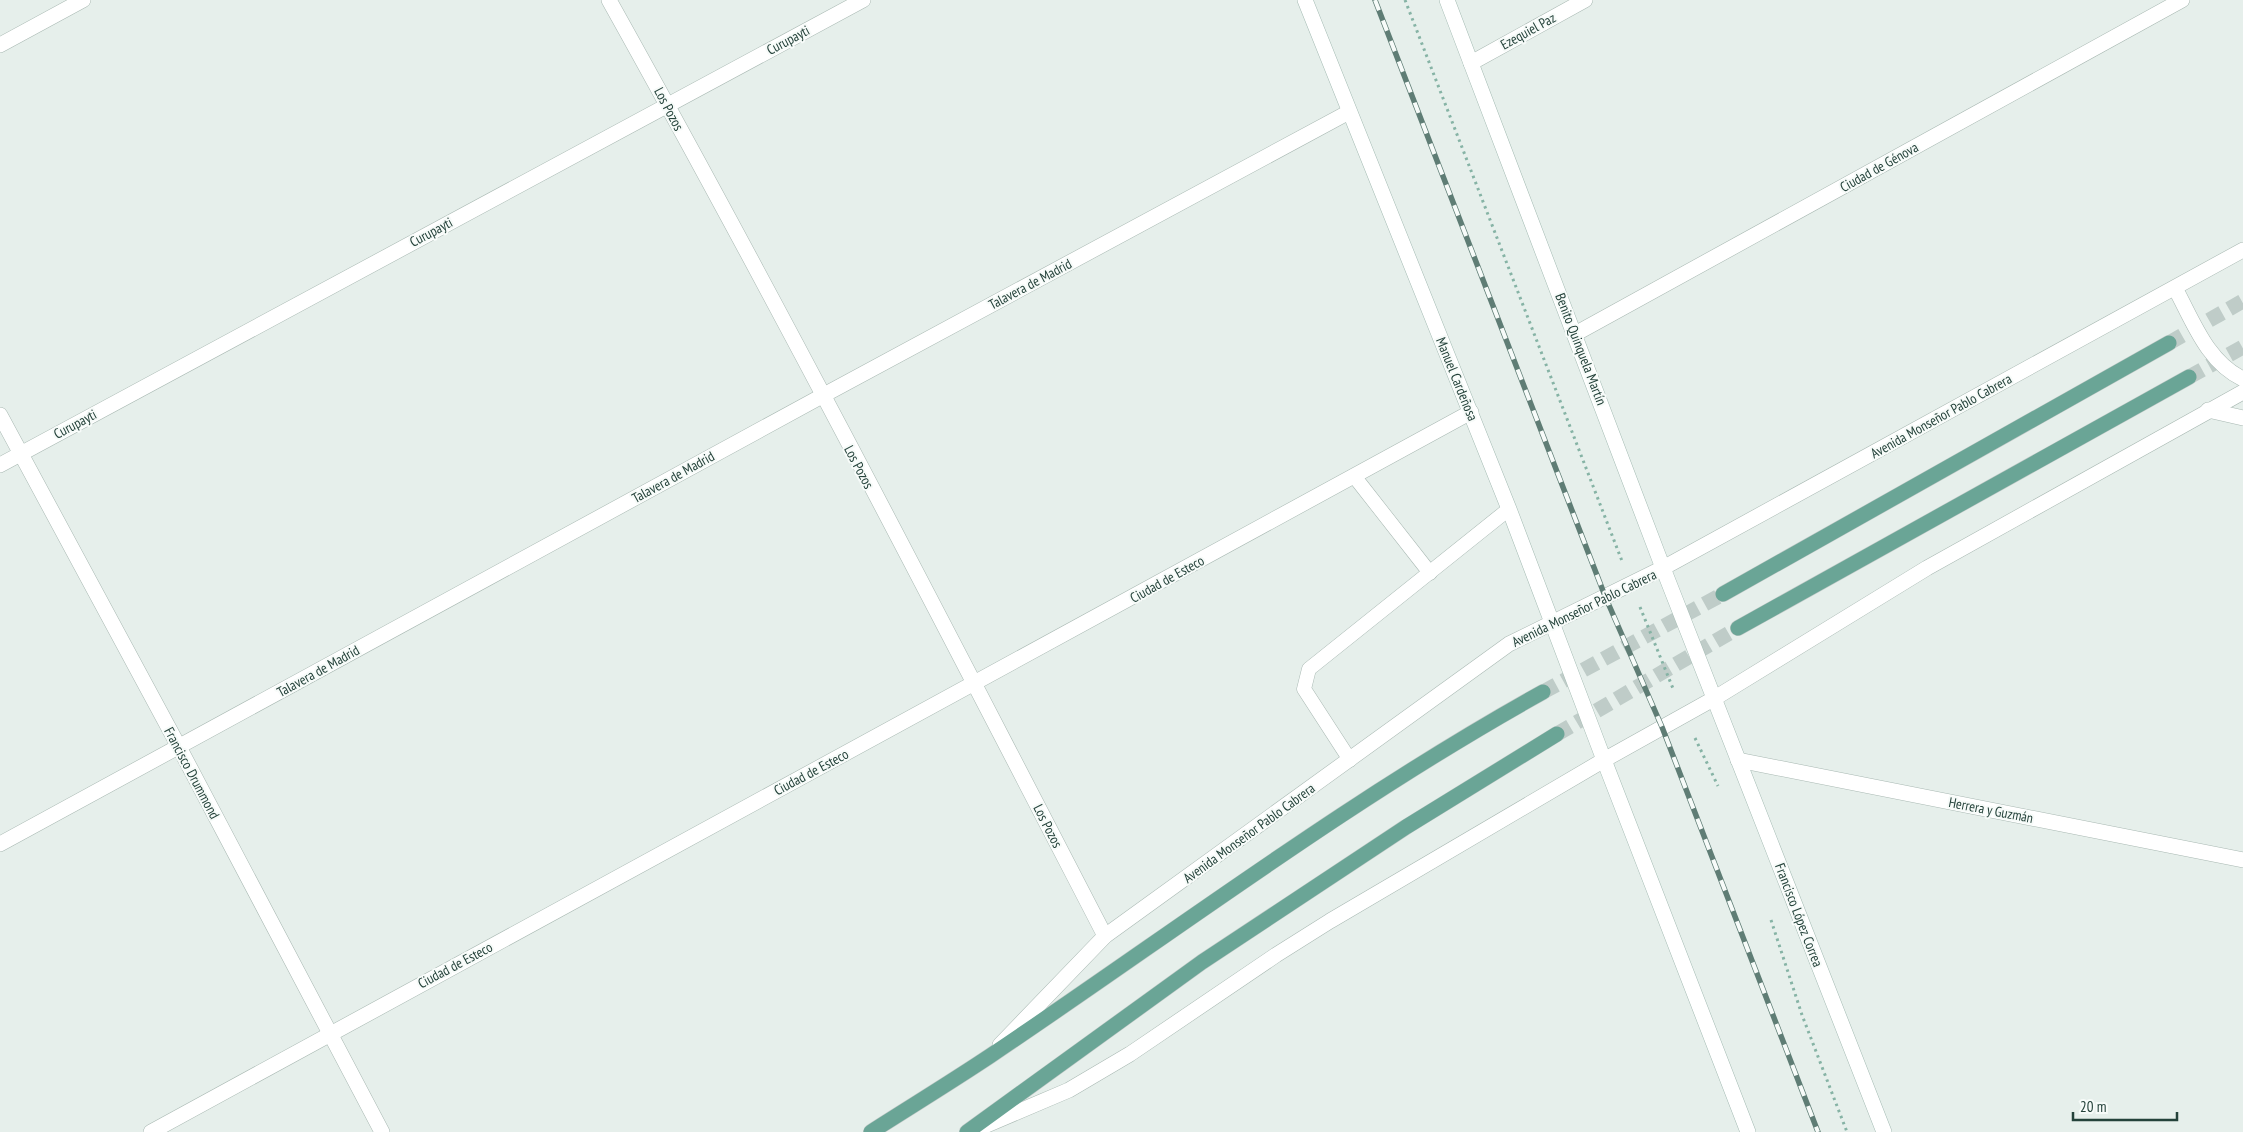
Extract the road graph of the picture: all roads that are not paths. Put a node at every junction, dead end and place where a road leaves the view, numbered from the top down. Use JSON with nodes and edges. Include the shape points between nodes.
{"nodes":[{"id":1,"x":83,"y":0,"type":"edge"},
{"id":2,"x":609,"y":0,"type":"edge"},
{"id":3,"x":863,"y":0,"type":"edge"},
{"id":4,"x":1305,"y":0,"type":"edge"},
{"id":5,"x":1447,"y":0,"type":"edge"},
{"id":6,"x":1585,"y":0,"type":"edge"},
{"id":7,"x":2182,"y":0,"type":"edge"},
{"id":8,"x":0,"y":45,"type":"edge"},
{"id":9,"x":1471,"y":63,"type":"junction"},
{"id":10,"x":667,"y":104,"type":"junction"},
{"id":11,"x":1349,"y":112,"type":"junction"},
{"id":12,"x":2243,"y":250,"type":"edge"},
{"id":13,"x":2175,"y":288,"type":"junction"},
{"id":14,"x":1575,"y":334,"type":"junction"},
{"id":15,"x":2169,"y":343,"type":"tunnel mouth"},
{"id":16,"x":2190,"y":377,"type":"tunnel mouth"},
{"id":17,"x":2243,"y":379,"type":"edge"},
{"id":18,"x":2243,"y":392,"type":"edge"},
{"id":19,"x":822,"y":396,"type":"junction"},
{"id":20,"x":2208,"y":410,"type":"junction"},
{"id":21,"x":1471,"y":412,"type":"junction"},
{"id":22,"x":0,"y":415,"type":"edge"},
{"id":23,"x":2243,"y":418,"type":"edge"},
{"id":24,"x":21,"y":453,"type":"junction"},
{"id":25,"x":0,"y":465,"type":"edge"},
{"id":26,"x":1354,"y":476,"type":"junction"},
{"id":27,"x":1509,"y":509,"type":"junction"},
{"id":28,"x":1663,"y":568,"type":"junction"},
{"id":29,"x":1430,"y":573,"type":"junction"},
{"id":30,"x":1723,"y":594,"type":"tunnel mouth"},
{"id":31,"x":1551,"y":622,"type":"junction"},
{"id":32,"x":1738,"y":628,"type":"tunnel mouth"},
{"id":33,"x":974,"y":684,"type":"junction"},
{"id":34,"x":1543,"y":692,"type":"tunnel mouth"},
{"id":35,"x":1715,"y":698,"type":"junction"},
{"id":36,"x":1557,"y":734,"type":"tunnel mouth"},
{"id":37,"x":179,"y":747,"type":"junction"},
{"id":38,"x":1350,"y":760,"type":"junction"},
{"id":39,"x":1604,"y":760,"type":"junction"},
{"id":40,"x":1738,"y":760,"type":"junction"},
{"id":41,"x":0,"y":844,"type":"edge"},
{"id":42,"x":2243,"y":860,"type":"edge"},
{"id":43,"x":1105,"y":936,"type":"junction"},
{"id":44,"x":330,"y":1034,"type":"junction"},
{"id":45,"x":988,"y":1057,"type":"junction"},
{"id":46,"x":151,"y":1132,"type":"edge"},
{"id":47,"x":382,"y":1132,"type":"edge"},
{"id":48,"x":870,"y":1132,"type":"edge"},
{"id":49,"x":968,"y":1132,"type":"edge"},
{"id":50,"x":1748,"y":1132,"type":"edge"},
{"id":51,"x":1884,"y":1132,"type":"edge"}],
"edges":[{"from":1,"to":8,"type":"street"},
{"from":2,"to":10,"type":"street","name":"Los Pozos"},
{"from":3,"to":10,"type":"street","name":"Curupayti"},
{"from":4,"to":11,"type":"street","name":"Manuel Cardeñosa"},
{"from":5,"to":9,"type":"street","name":"Benito Quinquela Martín"},
{"from":6,"to":9,"type":"street","name":"Ezequiel Paz"},
{"from":7,"to":14,"type":"street","name":"Ciudad de Génova"},
{"from":9,"to":14,"type":"street","name":"Benito Quinquela Martín"},
{"from":10,"to":19,"type":"street","name":"Los Pozos"},
{"from":10,"to":24,"type":"street","name":"Curupayti"},
{"from":11,"to":19,"type":"street","name":"Talavera de Madrid"},
{"from":11,"to":21,"type":"street","name":"Manuel Cardeñosa"},
{"from":12,"to":13,"type":"street","name":"Avenida Monseñor Pablo Cabrera"},
{"from":13,"to":17,"type":"street","via":[[2208,350],[2230,373]]},
{"from":13,"to":28,"type":"street","name":"Avenida Monseñor Pablo Cabrera"},
{"from":14,"to":28,"type":"street","name":"Benito Quinquela Martín"},
{"from":15,"to":30,"type":"main road"},
{"from":16,"to":32,"type":"main road"},
{"from":18,"to":20,"type":"street"},
{"from":19,"to":33,"type":"street","name":"Los Pozos"},
{"from":19,"to":37,"type":"street","name":"Talavera de Madrid"},
{"from":20,"to":23,"type":"street"},
{"from":20,"to":35,"type":"street","via":[[1927,568]]},
{"from":21,"to":26,"type":"street","name":"Ciudad de Esteco"},
{"from":21,"to":27,"type":"street","name":"Manuel Cardeñosa"},
{"from":22,"to":24,"type":"street","name":"Francisco Drummond"},
{"from":24,"to":25,"type":"street","name":"Curupayti"},
{"from":24,"to":37,"type":"street","name":"Francisco Drummond"},
{"from":26,"to":29,"type":"lane"},
{"from":26,"to":33,"type":"street","name":"Ciudad de Esteco"},
{"from":27,"to":29,"type":"lane"},
{"from":27,"to":31,"type":"street","name":"Manuel Cardeñosa"},
{"from":28,"to":31,"type":"street","name":"Avenida Monseñor Pablo Cabrera"},
{"from":28,"to":35,"type":"street","name":"Benito Quinquela Martín"},
{"from":29,"to":38,"type":"lane","via":[[1309,669],[1304,689]]},
{"from":31,"to":38,"type":"street","name":"Avenida Monseñor Pablo Cabrera","via":[[1509,644]]},
{"from":31,"to":39,"type":"street","name":"Manuel Cardeñosa"},
{"from":33,"to":43,"type":"street","name":"Los Pozos"},
{"from":33,"to":44,"type":"street","name":"Ciudad de Esteco"},
{"from":34,"to":45,"type":"main road","name":"Avenida Monseñor Pablo Cabrera","via":[[1368,798]]},
{"from":35,"to":39,"type":"street"},
{"from":35,"to":40,"type":"street","name":"Francisco López Correa"},
{"from":36,"to":49,"type":"main road","via":[[1406,827],[1202,962]]},
{"from":37,"to":41,"type":"street","name":"Talavera de Madrid"},
{"from":37,"to":44,"type":"street","name":"Francisco Drummond"},
{"from":38,"to":43,"type":"street","name":"Avenida Monseñor Pablo Cabrera"},
{"from":39,"to":49,"type":"street","via":[[1322,926],[1130,1054],[1069,1090]]},
{"from":39,"to":50,"type":"street"},
{"from":40,"to":42,"type":"street","name":"Herrera y Guzmán"},
{"from":40,"to":51,"type":"street","name":"Francisco López Correa"},
{"from":43,"to":45,"type":"street","name":"Avenida Monseñor Pablo Cabrera"},
{"from":44,"to":46,"type":"street","name":"Ciudad de Esteco"},
{"from":44,"to":47,"type":"street","name":"Francisco Drummond"},
{"from":45,"to":48,"type":"main road","name":"Avenida Monseñor Pablo Cabrera"}]}
